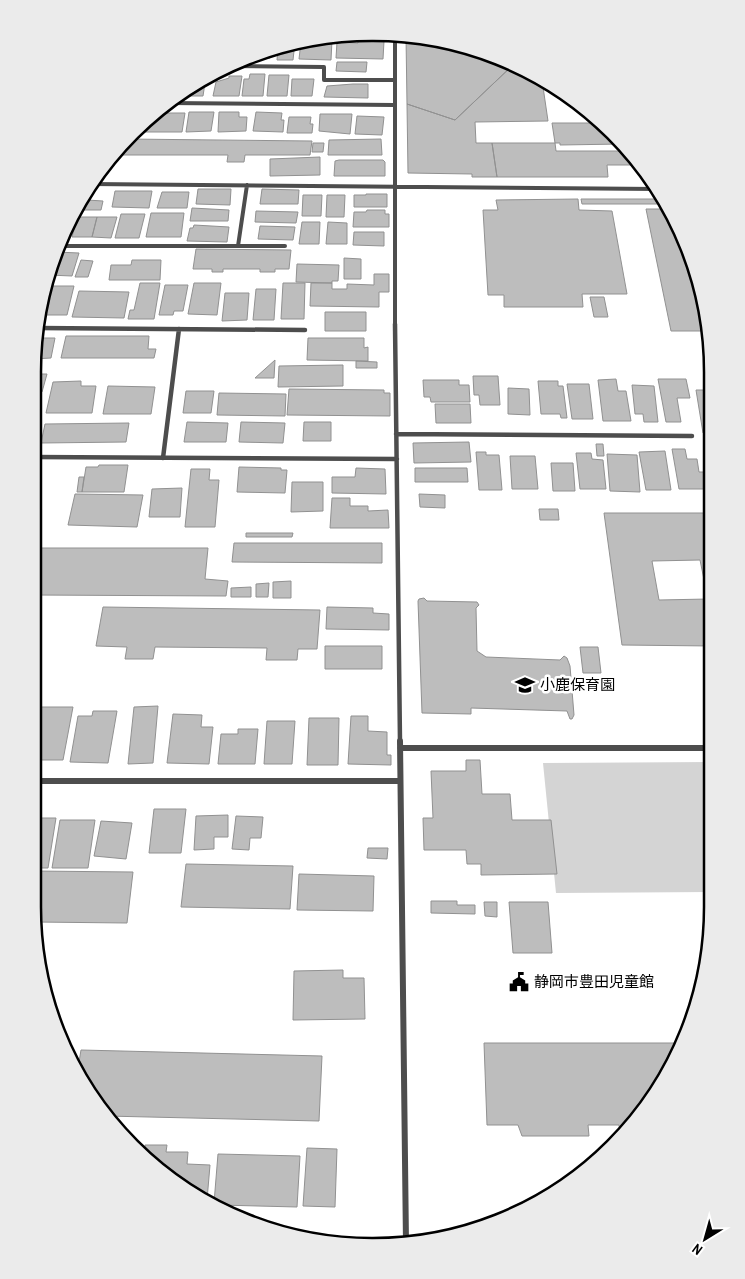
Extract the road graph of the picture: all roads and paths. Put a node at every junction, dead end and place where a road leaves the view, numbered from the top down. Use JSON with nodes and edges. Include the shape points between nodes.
{"nodes":[{"id":1,"x":395,"y":42,"type":"edge"},
{"id":2,"x":246,"y":66,"type":"edge"},
{"id":3,"x":394,"y":80,"type":"junction"},
{"id":4,"x":180,"y":103,"type":"edge"},
{"id":5,"x":394,"y":106,"type":"junction"},
{"id":6,"x":100,"y":184,"type":"edge"},
{"id":7,"x":247,"y":185,"type":"junction"},
{"id":8,"x":394,"y":186,"type":"junction"},
{"id":9,"x":649,"y":189,"type":"edge"},
{"id":10,"x":66,"y":246,"type":"edge"},
{"id":11,"x":238,"y":246,"type":"junction"},
{"id":12,"x":285,"y":246,"type":"dead end"},
{"id":13,"x":44,"y":328,"type":"edge"},
{"id":14,"x":179,"y":329,"type":"junction"},
{"id":15,"x":305,"y":330,"type":"dead end"},
{"id":16,"x":396,"y":434,"type":"junction"},
{"id":17,"x":692,"y":436,"type":"dead end"},
{"id":18,"x":41,"y":457,"type":"edge"},
{"id":19,"x":163,"y":458,"type":"junction"},
{"id":20,"x":397,"y":460,"type":"junction"},
{"id":21,"x":400,"y":748,"type":"junction"},
{"id":22,"x":704,"y":748,"type":"edge"},
{"id":23,"x":41,"y":781,"type":"edge"},
{"id":24,"x":400,"y":781,"type":"junction"},
{"id":25,"x":406,"y":1236,"type":"edge"}],
"edges":[{"from":1,"to":3,"type":"street"},
{"from":2,"to":3,"type":"street","via":[[324,66],[324,80]]},
{"from":3,"to":5,"type":"street"},
{"from":4,"to":5,"type":"street"},
{"from":5,"to":8,"type":"street"},
{"from":6,"to":7,"type":"street"},
{"from":7,"to":8,"type":"street"},
{"from":7,"to":11,"type":"street"},
{"from":8,"to":9,"type":"street"},
{"from":8,"to":16,"type":"street"},
{"from":10,"to":11,"type":"street"},
{"from":11,"to":12,"type":"street"},
{"from":13,"to":14,"type":"street"},
{"from":14,"to":15,"type":"street"},
{"from":14,"to":19,"type":"street"},
{"from":16,"to":17,"type":"street"},
{"from":16,"to":20,"type":"street"},
{"from":18,"to":19,"type":"street"},
{"from":19,"to":20,"type":"street"},
{"from":20,"to":21,"type":"street"},
{"from":21,"to":22,"type":"street"},
{"from":21,"to":24,"type":"street"},
{"from":23,"to":24,"type":"street"},
{"from":24,"to":25,"type":"street"}]}
